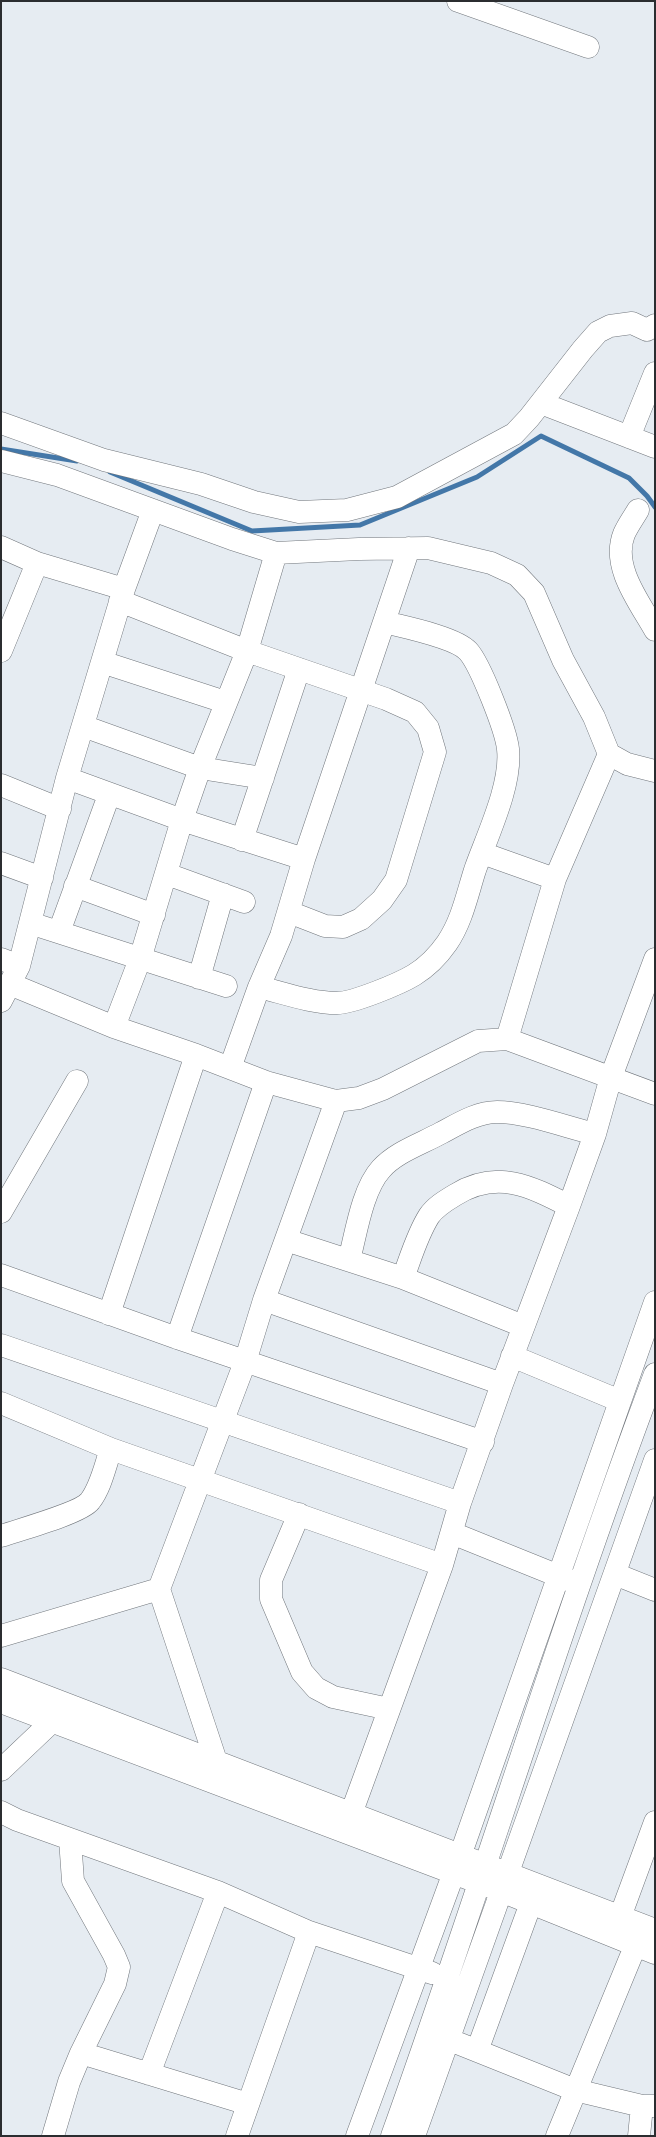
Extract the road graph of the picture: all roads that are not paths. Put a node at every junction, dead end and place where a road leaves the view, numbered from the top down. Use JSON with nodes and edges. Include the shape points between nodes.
{"nodes":[{"id":1,"x":458,"y":1,"type":"edge"},
{"id":2,"x":588,"y":47,"type":"dead end"},
{"id":3,"x":652,"y":331,"type":"edge"},
{"id":4,"x":655,"y":373,"type":"edge"},
{"id":5,"x":541,"y":403,"type":"junction"},
{"id":6,"x":1,"y":423,"type":"edge"},
{"id":7,"x":629,"y":437,"type":"junction"},
{"id":8,"x":655,"y":447,"type":"edge"},
{"id":9,"x":1,"y":461,"type":"edge"},
{"id":10,"x":153,"y":510,"type":"junction"},
{"id":11,"x":638,"y":510,"type":"dead end"},
{"id":12,"x":1,"y":547,"type":"edge"},
{"id":13,"x":409,"y":548,"type":"junction"},
{"id":14,"x":276,"y":553,"type":"junction"},
{"id":15,"x":37,"y":563,"type":"junction"},
{"id":16,"x":122,"y":595,"type":"junction"},
{"id":17,"x":384,"y":622,"type":"junction"},
{"id":18,"x":5,"y":630,"type":"edge"},
{"id":19,"x":655,"y":630,"type":"edge"},
{"id":20,"x":1,"y":651,"type":"edge"},
{"id":21,"x":247,"y":651,"type":"junction"},
{"id":22,"x":102,"y":662,"type":"junction"},
{"id":23,"x":299,"y":669,"type":"junction"},
{"id":24,"x":362,"y":690,"type":"junction"},
{"id":25,"x":226,"y":702,"type":"junction"},
{"id":26,"x":83,"y":726,"type":"junction"},
{"id":27,"x":610,"y":754,"type":"junction"},
{"id":28,"x":200,"y":768,"type":"junction"},
{"id":29,"x":655,"y":771,"type":"edge"},
{"id":30,"x":67,"y":778,"type":"junction"},
{"id":31,"x":263,"y":778,"type":"junction"},
{"id":32,"x":1,"y":785,"type":"edge"},
{"id":33,"x":109,"y":795,"type":"junction"},
{"id":34,"x":60,"y":809,"type":"junction"},
{"id":35,"x":182,"y":820,"type":"junction"},
{"id":36,"x":242,"y":840,"type":"junction"},
{"id":37,"x":482,"y":853,"type":"junction"},
{"id":38,"x":304,"y":859,"type":"junction"},
{"id":39,"x":1,"y":863,"type":"edge"},
{"id":40,"x":167,"y":874,"type":"junction"},
{"id":41,"x":42,"y":878,"type":"junction"},
{"id":42,"x":556,"y":879,"type":"junction"},
{"id":43,"x":75,"y":886,"type":"junction"},
{"id":44,"x":223,"y":894,"type":"junction"},
{"id":45,"x":244,"y":902,"type":"dead end"},
{"id":46,"x":289,"y":912,"type":"junction"},
{"id":47,"x":154,"y":915,"type":"junction"},
{"id":48,"x":30,"y":923,"type":"junction"},
{"id":49,"x":59,"y":932,"type":"junction"},
{"id":50,"x":655,"y":958,"type":"edge"},
{"id":51,"x":140,"y":959,"type":"junction"},
{"id":52,"x":8,"y":977,"type":"edge"},
{"id":53,"x":198,"y":978,"type":"junction"},
{"id":54,"x":226,"y":986,"type":"dead end"},
{"id":55,"x":259,"y":987,"type":"junction"},
{"id":56,"x":114,"y":1027,"type":"junction"},
{"id":57,"x":507,"y":1039,"type":"junction"},
{"id":58,"x":196,"y":1055,"type":"junction"},
{"id":59,"x":230,"y":1068,"type":"junction"},
{"id":60,"x":611,"y":1077,"type":"junction"},
{"id":61,"x":77,"y":1081,"type":"dead end"},
{"id":62,"x":266,"y":1082,"type":"junction"},
{"id":63,"x":655,"y":1094,"type":"edge"},
{"id":64,"x":336,"y":1101,"type":"junction"},
{"id":65,"x":595,"y":1134,"type":"junction"},
{"id":66,"x":3,"y":1204,"type":"edge"},
{"id":67,"x":570,"y":1206,"type":"junction"},
{"id":68,"x":286,"y":1240,"type":"junction"},
{"id":69,"x":349,"y":1260,"type":"junction"},
{"id":70,"x":1,"y":1275,"type":"edge"},
{"id":71,"x":403,"y":1278,"type":"junction"},
{"id":72,"x":264,"y":1300,"type":"junction"},
{"id":73,"x":655,"y":1302,"type":"edge"},
{"id":74,"x":109,"y":1314,"type":"junction"},
{"id":75,"x":522,"y":1326,"type":"junction"},
{"id":76,"x":177,"y":1338,"type":"junction"},
{"id":77,"x":1,"y":1345,"type":"edge"},
{"id":78,"x":512,"y":1356,"type":"junction"},
{"id":79,"x":245,"y":1362,"type":"junction"},
{"id":80,"x":655,"y":1374,"type":"edge"},
{"id":81,"x":502,"y":1384,"type":"junction"},
{"id":82,"x":620,"y":1401,"type":"junction"},
{"id":83,"x":1,"y":1403,"type":"edge"},
{"id":84,"x":222,"y":1420,"type":"junction"},
{"id":85,"x":483,"y":1442,"type":"junction"},
{"id":86,"x":111,"y":1449,"type":"junction"},
{"id":87,"x":655,"y":1460,"type":"edge"},
{"id":88,"x":201,"y":1480,"type":"junction"},
{"id":89,"x":460,"y":1503,"type":"junction"},
{"id":90,"x":300,"y":1514,"type":"junction"},
{"id":91,"x":452,"y":1533,"type":"junction"},
{"id":92,"x":1,"y":1536,"type":"edge"},
{"id":93,"x":442,"y":1566,"type":"junction"},
{"id":94,"x":558,"y":1575,"type":"junction"},
{"id":95,"x":611,"y":1584,"type":"junction"},
{"id":96,"x":579,"y":1585,"type":"junction"},
{"id":97,"x":159,"y":1589,"type":"junction"},
{"id":98,"x":655,"y":1590,"type":"edge"},
{"id":99,"x":1,"y":1636,"type":"edge"},
{"id":100,"x":1,"y":1679,"type":"edge"},
{"id":101,"x":1,"y":1702,"type":"edge"},
{"id":102,"x":68,"y":1705,"type":"junction"},
{"id":103,"x":389,"y":1709,"type":"junction"},
{"id":104,"x":54,"y":1722,"type":"junction"},
{"id":105,"x":216,"y":1761,"type":"junction"},
{"id":106,"x":1,"y":1770,"type":"edge"},
{"id":107,"x":213,"y":1782,"type":"junction"},
{"id":108,"x":1,"y":1812,"type":"edge"},
{"id":109,"x":351,"y":1814,"type":"junction"},
{"id":110,"x":655,"y":1822,"type":"edge"},
{"id":111,"x":70,"y":1839,"type":"junction"},
{"id":112,"x":456,"y":1865,"type":"junction"},
{"id":113,"x":481,"y":1874,"type":"junction"},
{"id":114,"x":504,"y":1883,"type":"junction"},
{"id":115,"x":218,"y":1892,"type":"junction"},
{"id":116,"x":531,"y":1903,"type":"junction"},
{"id":117,"x":620,"y":1916,"type":"junction"},
{"id":118,"x":309,"y":1932,"type":"junction"},
{"id":119,"x":649,"y":1935,"type":"edge"},
{"id":120,"x":418,"y":1968,"type":"junction"},
{"id":121,"x":448,"y":1979,"type":"junction"},
{"id":122,"x":468,"y":1986,"type":"junction"},
{"id":123,"x":450,"y":2040,"type":"junction"},
{"id":124,"x":477,"y":2051,"type":"junction"},
{"id":125,"x":81,"y":2053,"type":"junction"},
{"id":126,"x":149,"y":2074,"type":"junction"},
{"id":127,"x":575,"y":2090,"type":"junction"},
{"id":128,"x":248,"y":2104,"type":"junction"},
{"id":129,"x":648,"y":2106,"type":"edge"},
{"id":130,"x":53,"y":2136,"type":"edge"},
{"id":131,"x":238,"y":2136,"type":"edge"},
{"id":132,"x":357,"y":2136,"type":"edge"},
{"id":133,"x":392,"y":2136,"type":"edge"},
{"id":134,"x":414,"y":2136,"type":"edge"},
{"id":135,"x":557,"y":2136,"type":"edge"},
{"id":136,"x":639,"y":2136,"type":"edge"}],
"edges":[{"from":1,"to":2,"type":"street"},
{"from":3,"to":5,"type":"street","via":[[632,323],[598,332]]},
{"from":4,"to":7,"type":"street"},
{"from":5,"to":6,"type":"street","via":[[514,434],[397,497],[347,510],[299,512],[104,460]]},
{"from":5,"to":7,"type":"street"},
{"from":7,"to":8,"type":"street"},
{"from":9,"to":10,"type":"street","via":[[57,475]]},
{"from":10,"to":14,"type":"street"},
{"from":10,"to":16,"type":"street"},
{"from":11,"to":19,"type":"street","via":[[624,534],[622,560],[625,575]]},
{"from":12,"to":15,"type":"street"},
{"from":13,"to":14,"type":"street"},
{"from":13,"to":17,"type":"street"},
{"from":13,"to":27,"type":"street","via":[[428,548],[491,563],[517,575],[527,583],[534,592]]},
{"from":14,"to":21,"type":"street"},
{"from":15,"to":16,"type":"street"},
{"from":15,"to":18,"type":"street"},
{"from":16,"to":21,"type":"street"},
{"from":16,"to":22,"type":"street"},
{"from":17,"to":24,"type":"street"},
{"from":17,"to":37,"type":"street","via":[[462,646],[474,661],[486,687],[508,749],[505,781]]},
{"from":18,"to":20,"type":"street"},
{"from":21,"to":23,"type":"street"},
{"from":21,"to":25,"type":"street"},
{"from":22,"to":25,"type":"street"},
{"from":22,"to":26,"type":"street"},
{"from":23,"to":24,"type":"street"},
{"from":23,"to":31,"type":"street"},
{"from":24,"to":38,"type":"street"},
{"from":24,"to":46,"type":"street","via":[[415,712],[433,739],[435,752],[396,880],[382,900],[361,919],[343,927],[325,926]]},
{"from":25,"to":28,"type":"street"},
{"from":26,"to":28,"type":"street"},
{"from":26,"to":30,"type":"street"},
{"from":27,"to":29,"type":"street","via":[[628,764]]},
{"from":27,"to":42,"type":"street"},
{"from":28,"to":31,"type":"street"},
{"from":28,"to":35,"type":"street"},
{"from":30,"to":33,"type":"street"},
{"from":30,"to":34,"type":"street"},
{"from":31,"to":36,"type":"street"},
{"from":32,"to":34,"type":"street"},
{"from":33,"to":35,"type":"street"},
{"from":33,"to":43,"type":"street"},
{"from":34,"to":41,"type":"street"},
{"from":35,"to":36,"type":"street"},
{"from":35,"to":40,"type":"street"},
{"from":36,"to":38,"type":"street"},
{"from":37,"to":42,"type":"street"},
{"from":37,"to":55,"type":"street","via":[[464,908],[447,943],[431,962],[414,975],[369,995],[338,1003],[317,1001]]},
{"from":38,"to":46,"type":"street"},
{"from":39,"to":41,"type":"street"},
{"from":40,"to":44,"type":"street"},
{"from":40,"to":47,"type":"street"},
{"from":41,"to":48,"type":"street"},
{"from":42,"to":57,"type":"street"},
{"from":43,"to":47,"type":"street"},
{"from":43,"to":49,"type":"street"},
{"from":44,"to":45,"type":"street"},
{"from":44,"to":53,"type":"street"},
{"from":46,"to":55,"type":"street"},
{"from":47,"to":51,"type":"street"},
{"from":48,"to":49,"type":"street"},
{"from":48,"to":52,"type":"street"},
{"from":49,"to":51,"type":"street"},
{"from":50,"to":60,"type":"street"},
{"from":51,"to":53,"type":"street"},
{"from":51,"to":56,"type":"street"},
{"from":52,"to":56,"type":"street"},
{"from":53,"to":54,"type":"street"},
{"from":55,"to":59,"type":"street"},
{"from":56,"to":58,"type":"street"},
{"from":57,"to":60,"type":"street"},
{"from":57,"to":64,"type":"street","via":[[478,1041],[383,1089],[359,1098]]},
{"from":58,"to":59,"type":"street"},
{"from":58,"to":74,"type":"street"},
{"from":59,"to":62,"type":"street"},
{"from":60,"to":63,"type":"street"},
{"from":60,"to":65,"type":"street"},
{"from":61,"to":66,"type":"street"},
{"from":62,"to":64,"type":"street"},
{"from":62,"to":76,"type":"street"},
{"from":64,"to":68,"type":"street"},
{"from":65,"to":67,"type":"street"},
{"from":65,"to":69,"type":"street","via":[[496,1112],[479,1114],[461,1122],[392,1159],[380,1169],[365,1199]]},
{"from":67,"to":71,"type":"street","via":[[536,1189],[508,1182],[490,1182],[459,1192],[442,1202],[430,1215],[420,1232]]},
{"from":67,"to":75,"type":"street"},
{"from":68,"to":69,"type":"street"},
{"from":68,"to":72,"type":"street"},
{"from":69,"to":71,"type":"street"},
{"from":70,"to":74,"type":"street"},
{"from":71,"to":75,"type":"street"},
{"from":72,"to":79,"type":"street"},
{"from":72,"to":81,"type":"street"},
{"from":73,"to":82,"type":"street"},
{"from":74,"to":76,"type":"street"},
{"from":75,"to":78,"type":"street"},
{"from":76,"to":79,"type":"street"},
{"from":77,"to":84,"type":"street"},
{"from":78,"to":81,"type":"street"},
{"from":78,"to":82,"type":"street"},
{"from":79,"to":84,"type":"street"},
{"from":79,"to":85,"type":"street"},
{"from":80,"to":96,"type":"street"},
{"from":81,"to":85,"type":"street"},
{"from":82,"to":94,"type":"street"},
{"from":83,"to":86,"type":"street"},
{"from":84,"to":88,"type":"street"},
{"from":84,"to":89,"type":"street"},
{"from":85,"to":89,"type":"street"},
{"from":86,"to":88,"type":"street"},
{"from":86,"to":92,"type":"street","via":[[97,1490],[89,1502],[76,1510]]},
{"from":87,"to":95,"type":"street"},
{"from":88,"to":90,"type":"street"},
{"from":88,"to":97,"type":"street"},
{"from":89,"to":91,"type":"street"},
{"from":90,"to":93,"type":"street"},
{"from":90,"to":103,"type":"street","via":[[271,1580],[271,1599],[302,1672],[316,1688],[333,1696]]},
{"from":91,"to":93,"type":"street"},
{"from":91,"to":94,"type":"street"},
{"from":93,"to":103,"type":"street"},
{"from":94,"to":96,"type":"street"},
{"from":94,"to":112,"type":"street"},
{"from":95,"to":96,"type":"street"},
{"from":95,"to":98,"type":"street"},
{"from":95,"to":114,"type":"street"},
{"from":96,"to":113,"type":"street"},
{"from":97,"to":99,"type":"street"},
{"from":97,"to":105,"type":"street"},
{"from":100,"to":102,"type":"street"},
{"from":101,"to":104,"type":"street"},
{"from":102,"to":104,"type":"street"},
{"from":102,"to":105,"type":"street"},
{"from":103,"to":109,"type":"street"},
{"from":104,"to":106,"type":"street"},
{"from":104,"to":107,"type":"street"},
{"from":105,"to":107,"type":"street"},
{"from":105,"to":109,"type":"street"},
{"from":107,"to":112,"type":"street"},
{"from":108,"to":111,"type":"street"},
{"from":109,"to":112,"type":"street"},
{"from":110,"to":117,"type":"street"},
{"from":111,"to":115,"type":"street"},
{"from":111,"to":125,"type":"street","via":[[74,1881],[119,1967],[115,1984]]},
{"from":112,"to":113,"type":"street"},
{"from":112,"to":120,"type":"street"},
{"from":113,"to":114,"type":"street"},
{"from":113,"to":121,"type":"street"},
{"from":114,"to":116,"type":"street"},
{"from":114,"to":117,"type":"street"},
{"from":114,"to":122,"type":"street"},
{"from":115,"to":118,"type":"street"},
{"from":115,"to":126,"type":"street"},
{"from":116,"to":119,"type":"street"},
{"from":116,"to":124,"type":"street"},
{"from":117,"to":119,"type":"street"},
{"from":118,"to":120,"type":"street"},
{"from":118,"to":128,"type":"street"},
{"from":119,"to":127,"type":"street"},
{"from":120,"to":121,"type":"street"},
{"from":120,"to":132,"type":"street"},
{"from":121,"to":122,"type":"street"},
{"from":121,"to":133,"type":"street"},
{"from":122,"to":123,"type":"street"},
{"from":123,"to":124,"type":"street"},
{"from":123,"to":134,"type":"street"},
{"from":124,"to":127,"type":"street"},
{"from":125,"to":126,"type":"street"},
{"from":125,"to":130,"type":"street","via":[[69,2082]]},
{"from":126,"to":128,"type":"street"},
{"from":127,"to":129,"type":"street"},
{"from":127,"to":135,"type":"street"},
{"from":128,"to":131,"type":"street"},
{"from":129,"to":136,"type":"street"}]}
